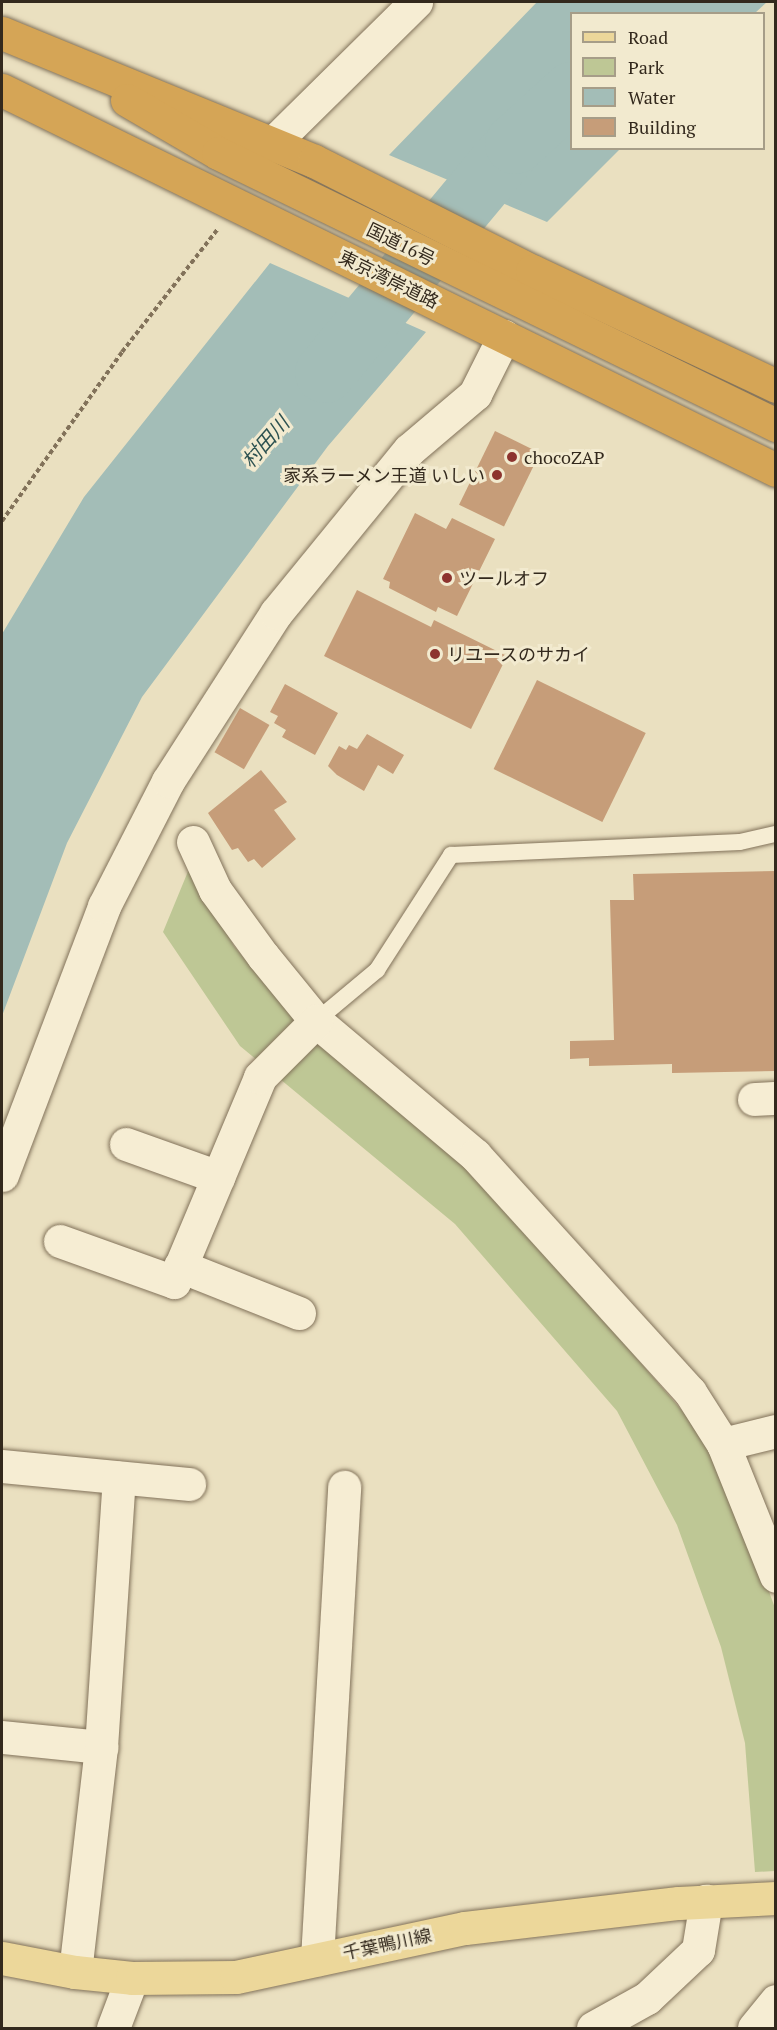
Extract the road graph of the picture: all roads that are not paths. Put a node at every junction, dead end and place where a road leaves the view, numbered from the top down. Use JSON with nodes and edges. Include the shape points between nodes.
{"nodes":[{"id":1,"x":416,"y":2,"type":"edge"},
{"id":2,"x":2,"y":33,"type":"edge"},
{"id":3,"x":35,"y":47,"type":"junction"},
{"id":4,"x":2,"y":90,"type":"edge"},
{"id":5,"x":273,"y":143,"type":"junction"},
{"id":6,"x":494,"y":331,"type":"junction"},
{"id":7,"x":776,"y":386,"type":"edge"},
{"id":8,"x":776,"y":426,"type":"edge"},
{"id":9,"x":776,"y":470,"type":"edge"},
{"id":10,"x":776,"y":834,"type":"edge"},
{"id":11,"x":193,"y":842,"type":"dead end"},
{"id":12,"x":316,"y":1021,"type":"junction"},
{"id":13,"x":126,"y":1144,"type":"dead end"},
{"id":14,"x":2,"y":1175,"type":"edge"},
{"id":15,"x":218,"y":1177,"type":"junction"},
{"id":16,"x":60,"y":1241,"type":"dead end"},
{"id":17,"x":180,"y":1266,"type":"junction"},
{"id":18,"x":299,"y":1313,"type":"dead end"},
{"id":19,"x":776,"y":1431,"type":"edge"},
{"id":20,"x":723,"y":1444,"type":"junction"},
{"id":21,"x":2,"y":1466,"type":"edge"},
{"id":22,"x":119,"y":1478,"type":"junction"},
{"id":23,"x":189,"y":1484,"type":"dead end"},
{"id":24,"x":344,"y":1487,"type":"dead end"},
{"id":25,"x":776,"y":1576,"type":"edge"},
{"id":26,"x":2,"y":1737,"type":"edge"},
{"id":27,"x":101,"y":1747,"type":"junction"},
{"id":28,"x":776,"y":1898,"type":"edge"},
{"id":29,"x":706,"y":1901,"type":"junction"},
{"id":30,"x":2,"y":1958,"type":"edge"},
{"id":31,"x":317,"y":1959,"type":"junction"},
{"id":32,"x":75,"y":1972,"type":"junction"},
{"id":33,"x":132,"y":1978,"type":"junction"},
{"id":34,"x":776,"y":2001,"type":"edge"},
{"id":35,"x":113,"y":2028,"type":"edge"},
{"id":36,"x":593,"y":2028,"type":"edge"},
{"id":37,"x":754,"y":2028,"type":"edge"}],
"edges":[{"from":1,"to":5,"type":"street"},
{"from":2,"to":3,"type":"highway"},
{"from":3,"to":5,"type":"highway"},
{"from":3,"to":8,"type":"highway","name":"国道16号","via":[[218,153]]},
{"from":4,"to":6,"type":"highway","name":"東京湾岸道路"},
{"from":5,"to":7,"type":"highway"},
{"from":6,"to":9,"type":"highway","name":"東京湾岸道路"},
{"from":6,"to":14,"type":"street","via":[[475,394],[409,450],[276,613],[168,781],[104,906]]},
{"from":10,"to":12,"type":"lane","via":[[740,842],[451,855],[377,970]]},
{"from":11,"to":12,"type":"street","via":[[215,890],[262,956]]},
{"from":12,"to":15,"type":"street","via":[[260,1077]]},
{"from":12,"to":20,"type":"street","via":[[475,1155],[690,1392]]},
{"from":13,"to":15,"type":"street"},
{"from":15,"to":17,"type":"street"},
{"from":16,"to":17,"type":"street","via":[[174,1282]]},
{"from":17,"to":18,"type":"street"},
{"from":19,"to":20,"type":"street"},
{"from":20,"to":25,"type":"street"},
{"from":21,"to":22,"type":"street"},
{"from":22,"to":23,"type":"street"},
{"from":22,"to":27,"type":"street"},
{"from":24,"to":31,"type":"street"},
{"from":26,"to":27,"type":"street"},
{"from":27,"to":32,"type":"street"},
{"from":28,"to":29,"type":"main road","name":"千葉鴨川線"},
{"from":29,"to":31,"type":"main road","name":"千葉鴨川線","via":[[465,1928]]},
{"from":29,"to":36,"type":"street","via":[[698,1950],[647,1998]]},
{"from":30,"to":32,"type":"main road","name":"千葉鴨川線"},
{"from":31,"to":33,"type":"main road","name":"千葉鴨川線","via":[[236,1977]]},
{"from":32,"to":33,"type":"main road","name":"千葉鴨川線"},
{"from":33,"to":35,"type":"street"},
{"from":34,"to":37,"type":"street"}]}
